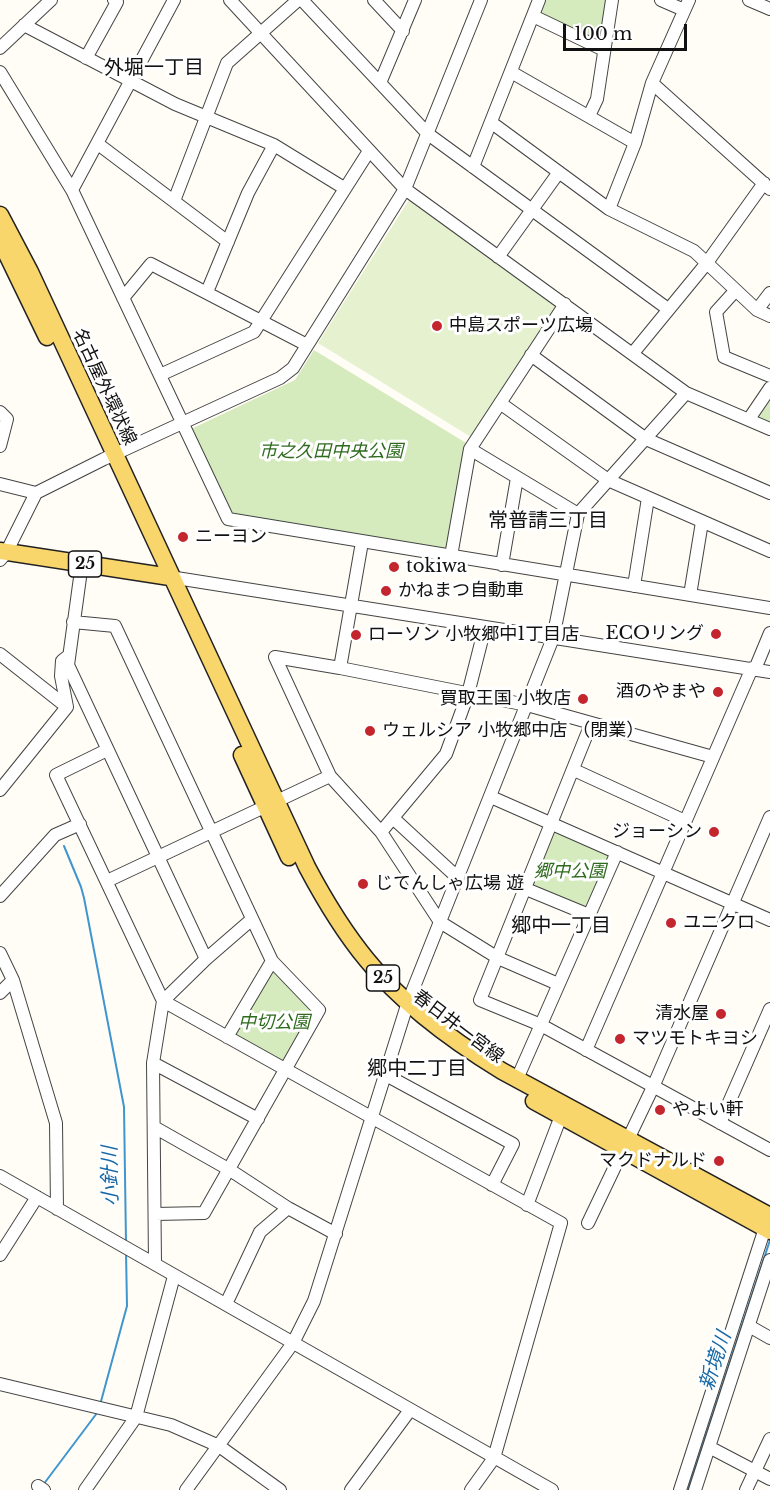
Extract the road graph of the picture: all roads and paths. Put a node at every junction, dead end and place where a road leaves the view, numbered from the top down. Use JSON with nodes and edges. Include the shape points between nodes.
{"nodes":[{"id":1,"x":51,"y":0,"type":"edge"},
{"id":2,"x":114,"y":0,"type":"edge"},
{"id":3,"x":174,"y":0,"type":"edge"},
{"id":4,"x":230,"y":0,"type":"edge"},
{"id":5,"x":300,"y":0,"type":"edge"},
{"id":6,"x":374,"y":0,"type":"edge"},
{"id":7,"x":415,"y":0,"type":"edge"},
{"id":8,"x":481,"y":0,"type":"edge"},
{"id":9,"x":539,"y":0,"type":"edge"},
{"id":10,"x":612,"y":0,"type":"edge"},
{"id":11,"x":662,"y":0,"type":"edge"},
{"id":12,"x":749,"y":0,"type":"edge"},
{"id":13,"x":686,"y":5,"type":"edge"},
{"id":14,"x":770,"y":9,"type":"edge"},
{"id":15,"x":533,"y":16,"type":"junction"},
{"id":16,"x":24,"y":26,"type":"junction"},
{"id":17,"x":403,"y":30,"type":"junction"},
{"id":18,"x":261,"y":33,"type":"junction"},
{"id":19,"x":0,"y":48,"type":"edge"},
{"id":20,"x":604,"y":50,"type":"junction"},
{"id":21,"x":86,"y":58,"type":"junction"},
{"id":22,"x":0,"y":72,"type":"edge"},
{"id":23,"x":511,"y":72,"type":"junction"},
{"id":24,"x":130,"y":81,"type":"junction"},
{"id":25,"x":380,"y":83,"type":"junction"},
{"id":26,"x":652,"y":83,"type":"junction"},
{"id":27,"x":589,"y":116,"type":"junction"},
{"id":28,"x":207,"y":118,"type":"junction"},
{"id":29,"x":492,"y":123,"type":"junction"},
{"id":30,"x":428,"y":134,"type":"junction"},
{"id":31,"x":635,"y":143,"type":"junction"},
{"id":32,"x":98,"y":144,"type":"junction"},
{"id":33,"x":274,"y":145,"type":"junction"},
{"id":34,"x":369,"y":151,"type":"junction"},
{"id":35,"x":473,"y":167,"type":"junction"},
{"id":36,"x":559,"y":172,"type":"junction"},
{"id":37,"x":767,"y":186,"type":"edge"},
{"id":38,"x":345,"y":188,"type":"junction"},
{"id":39,"x":405,"y":189,"type":"junction"},
{"id":40,"x":72,"y":190,"type":"junction"},
{"id":41,"x":174,"y":201,"type":"junction"},
{"id":42,"x":609,"y":209,"type":"junction"},
{"id":43,"x":532,"y":210,"type":"junction"},
{"id":44,"x":0,"y":215,"type":"edge"},
{"id":45,"x":0,"y":240,"type":"edge"},
{"id":46,"x":228,"y":242,"type":"junction"},
{"id":47,"x":498,"y":257,"type":"junction"},
{"id":48,"x":706,"y":264,"type":"junction"},
{"id":49,"x":735,"y":291,"type":"junction"},
{"id":50,"x":207,"y":292,"type":"junction"},
{"id":51,"x":770,"y":293,"type":"edge"},
{"id":52,"x":123,"y":298,"type":"junction"},
{"id":53,"x":565,"y":304,"type":"junction"},
{"id":54,"x":668,"y":309,"type":"junction"},
{"id":55,"x":757,"y":310,"type":"junction"},
{"id":56,"x":770,"y":316,"type":"edge"},
{"id":57,"x":261,"y":322,"type":"junction"},
{"id":58,"x":307,"y":345,"type":"junction"},
{"id":59,"x":633,"y":353,"type":"junction"},
{"id":60,"x":531,"y":355,"type":"junction"},
{"id":61,"x":160,"y":375,"type":"junction"},
{"id":62,"x":770,"y":376,"type":"edge"},
{"id":63,"x":770,"y":388,"type":"edge"},
{"id":64,"x":686,"y":393,"type":"junction"},
{"id":65,"x":500,"y":403,"type":"junction"},
{"id":66,"x":0,"y":412,"type":"edge"},
{"id":67,"x":748,"y":419,"type":"junction"},
{"id":68,"x":182,"y":423,"type":"junction"},
{"id":69,"x":770,"y":429,"type":"edge"},
{"id":70,"x":646,"y":439,"type":"junction"},
{"id":71,"x":0,"y":446,"type":"edge"},
{"id":72,"x":470,"y":449,"type":"junction"},
{"id":73,"x":109,"y":457,"type":"junction"},
{"id":74,"x":517,"y":478,"type":"junction"},
{"id":75,"x":608,"y":480,"type":"junction"},
{"id":76,"x":0,"y":484,"type":"edge"},
{"id":77,"x":36,"y":493,"type":"junction"},
{"id":78,"x":770,"y":493,"type":"edge"},
{"id":79,"x":648,"y":498,"type":"junction"},
{"id":80,"x":578,"y":513,"type":"junction"},
{"id":81,"x":702,"y":522,"type":"junction"},
{"id":82,"x":362,"y":542,"type":"junction"},
{"id":83,"x":770,"y":551,"type":"edge"},
{"id":84,"x":2,"y":555,"type":"edge"},
{"id":85,"x":451,"y":556,"type":"junction"},
{"id":86,"x":81,"y":563,"type":"junction"},
{"id":87,"x":502,"y":565,"type":"junction"},
{"id":88,"x":566,"y":575,"type":"junction"},
{"id":89,"x":164,"y":577,"type":"junction"},
{"id":90,"x":634,"y":586,"type":"junction"},
{"id":91,"x":690,"y":595,"type":"junction"},
{"id":92,"x":351,"y":605,"type":"junction"},
{"id":93,"x":770,"y":608,"type":"edge"},
{"id":94,"x":73,"y":622,"type":"junction"},
{"id":95,"x":485,"y":627,"type":"junction"},
{"id":96,"x":770,"y":633,"type":"edge"},
{"id":97,"x":553,"y":638,"type":"junction"},
{"id":98,"x":0,"y":654,"type":"edge"},
{"id":99,"x":68,"y":656,"type":"junction"},
{"id":100,"x":340,"y":668,"type":"junction"},
{"id":101,"x":754,"y":669,"type":"junction"},
{"id":102,"x":770,"y":672,"type":"edge"},
{"id":103,"x":468,"y":694,"type":"junction"},
{"id":104,"x":527,"y":705,"type":"junction"},
{"id":105,"x":67,"y":707,"type":"junction"},
{"id":106,"x":591,"y":724,"type":"junction"},
{"id":107,"x":107,"y":750,"type":"junction"},
{"id":108,"x":713,"y":757,"type":"junction"},
{"id":109,"x":574,"y":770,"type":"junction"},
{"id":110,"x":330,"y":776,"type":"junction"},
{"id":111,"x":0,"y":790,"type":"edge"},
{"id":112,"x":491,"y":797,"type":"junction"},
{"id":113,"x":272,"y":805,"type":"junction"},
{"id":114,"x":770,"y":817,"type":"edge"},
{"id":115,"x":393,"y":818,"type":"junction"},
{"id":116,"x":686,"y":821,"type":"junction"},
{"id":117,"x":80,"y":824,"type":"junction"},
{"id":118,"x":552,"y":824,"type":"junction"},
{"id":119,"x":381,"y":832,"type":"junction"},
{"id":120,"x":211,"y":834,"type":"junction"},
{"id":121,"x":617,"y":852,"type":"junction"},
{"id":122,"x":158,"y":857,"type":"junction"},
{"id":123,"x":663,"y":872,"type":"junction"},
{"id":124,"x":458,"y":878,"type":"junction"},
{"id":125,"x":107,"y":881,"type":"junction"},
{"id":126,"x":526,"y":889,"type":"junction"},
{"id":127,"x":0,"y":896,"type":"edge"},
{"id":128,"x":733,"y":903,"type":"junction"},
{"id":129,"x":589,"y":915,"type":"junction"},
{"id":130,"x":251,"y":920,"type":"junction"},
{"id":131,"x":770,"y":920,"type":"edge"},
{"id":132,"x":440,"y":922,"type":"junction"},
{"id":133,"x":0,"y":953,"type":"edge"},
{"id":134,"x":498,"y":958,"type":"junction"},
{"id":135,"x":206,"y":959,"type":"junction"},
{"id":136,"x":272,"y":961,"type":"junction"},
{"id":137,"x":13,"y":980,"type":"junction"},
{"id":138,"x":558,"y":984,"type":"junction"},
{"id":139,"x":0,"y":993,"type":"edge"},
{"id":140,"x":163,"y":1001,"type":"junction"},
{"id":141,"x":406,"y":1007,"type":"junction"},
{"id":142,"x":770,"y":1009,"type":"edge"},
{"id":143,"x":541,"y":1025,"type":"junction"},
{"id":144,"x":227,"y":1036,"type":"junction"},
{"id":145,"x":586,"y":1050,"type":"junction"},
{"id":146,"x":153,"y":1063,"type":"junction"},
{"id":147,"x":286,"y":1069,"type":"junction"},
{"id":148,"x":386,"y":1075,"type":"junction"},
{"id":149,"x":517,"y":1079,"type":"junction"},
{"id":150,"x":653,"y":1087,"type":"junction"},
{"id":151,"x":561,"y":1116,"type":"junction"},
{"id":152,"x":372,"y":1118,"type":"junction"},
{"id":153,"x":258,"y":1119,"type":"junction"},
{"id":154,"x":720,"y":1123,"type":"junction"},
{"id":155,"x":154,"y":1127,"type":"junction"},
{"id":156,"x":625,"y":1145,"type":"junction"},
{"id":157,"x":770,"y":1150,"type":"edge"},
{"id":158,"x":230,"y":1170,"type":"junction"},
{"id":159,"x":0,"y":1176,"type":"edge"},
{"id":160,"x":492,"y":1185,"type":"junction"},
{"id":161,"x":36,"y":1197,"type":"junction"},
{"id":162,"x":527,"y":1204,"type":"junction"},
{"id":163,"x":288,"y":1208,"type":"junction"},
{"id":164,"x":57,"y":1209,"type":"junction"},
{"id":165,"x":155,"y":1214,"type":"junction"},
{"id":166,"x":588,"y":1223,"type":"dead end"},
{"id":167,"x":768,"y":1225,"type":"edge"},
{"id":168,"x":336,"y":1234,"type":"junction"},
{"id":169,"x":0,"y":1256,"type":"edge"},
{"id":170,"x":770,"y":1260,"type":"edge"},
{"id":171,"x":155,"y":1264,"type":"junction"},
{"id":172,"x":174,"y":1276,"type":"junction"},
{"id":173,"x":767,"y":1286,"type":"edge"},
{"id":174,"x":226,"y":1304,"type":"junction"},
{"id":175,"x":749,"y":1326,"type":"junction"},
{"id":176,"x":770,"y":1338,"type":"edge"},
{"id":177,"x":293,"y":1343,"type":"junction"},
{"id":178,"x":0,"y":1384,"type":"edge"},
{"id":179,"x":410,"y":1410,"type":"junction"},
{"id":180,"x":136,"y":1417,"type":"junction"},
{"id":181,"x":770,"y":1439,"type":"edge"},
{"id":182,"x":219,"y":1446,"type":"junction"},
{"id":183,"x":709,"y":1447,"type":"junction"},
{"id":184,"x":494,"y":1458,"type":"junction"},
{"id":185,"x":755,"y":1471,"type":"junction"},
{"id":186,"x":770,"y":1479,"type":"edge"},
{"id":187,"x":85,"y":1490,"type":"edge"},
{"id":188,"x":186,"y":1490,"type":"edge"},
{"id":189,"x":280,"y":1490,"type":"edge"},
{"id":190,"x":351,"y":1490,"type":"edge"},
{"id":191,"x":471,"y":1490,"type":"edge"},
{"id":192,"x":552,"y":1490,"type":"edge"},
{"id":193,"x":680,"y":1490,"type":"edge"},
{"id":194,"x":695,"y":1490,"type":"edge"},
{"id":195,"x":746,"y":1490,"type":"edge"}],
"edges":[{"from":1,"to":16,"type":"street"},
{"from":2,"to":21,"type":"street","via":[[117,2]]},
{"from":3,"to":24,"type":"street"},
{"from":4,"to":18,"type":"street"},
{"from":5,"to":18,"type":"street"},
{"from":5,"to":25,"type":"street"},
{"from":6,"to":17,"type":"street"},
{"from":7,"to":17,"type":"street"},
{"from":8,"to":30,"type":"street"},
{"from":9,"to":15,"type":"street"},
{"from":10,"to":20,"type":"street"},
{"from":11,"to":13,"type":"street"},
{"from":12,"to":14,"type":"street"},
{"from":13,"to":26,"type":"street"},
{"from":15,"to":20,"type":"street"},
{"from":15,"to":23,"type":"street"},
{"from":16,"to":19,"type":"street"},
{"from":16,"to":21,"type":"street"},
{"from":17,"to":25,"type":"street"},
{"from":18,"to":28,"type":"street","via":[[227,63]]},
{"from":18,"to":34,"type":"street"},
{"from":20,"to":27,"type":"street","via":[[597,99]]},
{"from":21,"to":24,"type":"street"},
{"from":22,"to":40,"type":"street"},
{"from":23,"to":27,"type":"street"},
{"from":23,"to":29,"type":"street"},
{"from":24,"to":28,"type":"street"},
{"from":24,"to":32,"type":"street"},
{"from":25,"to":30,"type":"street"},
{"from":26,"to":31,"type":"street"},
{"from":26,"to":37,"type":"street"},
{"from":27,"to":31,"type":"street"},
{"from":28,"to":33,"type":"street"},
{"from":28,"to":41,"type":"street"},
{"from":29,"to":35,"type":"street"},
{"from":29,"to":36,"type":"street"},
{"from":30,"to":35,"type":"street"},
{"from":30,"to":39,"type":"street"},
{"from":31,"to":42,"type":"street"},
{"from":32,"to":40,"type":"street"},
{"from":32,"to":41,"type":"street"},
{"from":33,"to":38,"type":"street"},
{"from":33,"to":46,"type":"street"},
{"from":34,"to":38,"type":"street"},
{"from":34,"to":39,"type":"street"},
{"from":35,"to":43,"type":"street"},
{"from":36,"to":42,"type":"street"},
{"from":36,"to":43,"type":"street"},
{"from":37,"to":48,"type":"street"},
{"from":38,"to":57,"type":"street"},
{"from":39,"to":47,"type":"street"},
{"from":39,"to":58,"type":"street"},
{"from":40,"to":52,"type":"street"},
{"from":41,"to":46,"type":"street"},
{"from":42,"to":48,"type":"street","via":[[694,251]]},
{"from":43,"to":47,"type":"street"},
{"from":43,"to":54,"type":"street"},
{"from":44,"to":73,"type":"main road","name":"名古屋外環状線","via":[[30,272]]},
{"from":45,"to":73,"type":"main road","name":"名古屋外環状線"},
{"from":46,"to":50,"type":"street"},
{"from":47,"to":53,"type":"street"},
{"from":48,"to":49,"type":"street"},
{"from":48,"to":54,"type":"street"},
{"from":49,"to":55,"type":"street"},
{"from":49,"to":62,"type":"street","via":[[716,312],[724,357]]},
{"from":50,"to":52,"type":"street","via":[[151,264]]},
{"from":50,"to":57,"type":"street"},
{"from":51,"to":55,"type":"street"},
{"from":52,"to":61,"type":"street"},
{"from":53,"to":59,"type":"street"},
{"from":53,"to":60,"type":"street"},
{"from":54,"to":59,"type":"street"},
{"from":55,"to":56,"type":"street"},
{"from":57,"to":58,"type":"street"},
{"from":57,"to":61,"type":"street","via":[[254,332]]},
{"from":58,"to":68,"type":"street","via":[[287,374]]},
{"from":59,"to":64,"type":"street"},
{"from":60,"to":65,"type":"street"},
{"from":60,"to":70,"type":"street"},
{"from":61,"to":68,"type":"street"},
{"from":63,"to":67,"type":"street"},
{"from":64,"to":67,"type":"street"},
{"from":64,"to":70,"type":"street"},
{"from":65,"to":72,"type":"street"},
{"from":65,"to":75,"type":"street"},
{"from":66,"to":71,"type":"street","via":[[7,419]]},
{"from":67,"to":69,"type":"street"},
{"from":68,"to":73,"type":"street"},
{"from":68,"to":82,"type":"street","via":[[228,519]]},
{"from":70,"to":75,"type":"street"},
{"from":70,"to":78,"type":"street"},
{"from":72,"to":74,"type":"street"},
{"from":72,"to":85,"type":"street"},
{"from":73,"to":77,"type":"street"},
{"from":73,"to":89,"type":"main road","name":"名古屋外環状線"},
{"from":74,"to":80,"type":"street"},
{"from":74,"to":87,"type":"street"},
{"from":75,"to":79,"type":"street"},
{"from":75,"to":80,"type":"street"},
{"from":76,"to":77,"type":"street"},
{"from":77,"to":84,"type":"street"},
{"from":79,"to":81,"type":"street"},
{"from":79,"to":90,"type":"street"},
{"from":80,"to":88,"type":"street"},
{"from":81,"to":83,"type":"street"},
{"from":81,"to":91,"type":"street"},
{"from":82,"to":85,"type":"street"},
{"from":82,"to":92,"type":"street"},
{"from":84,"to":86,"type":"main road","number":"25"},
{"from":85,"to":87,"type":"street"},
{"from":86,"to":89,"type":"main road","number":"25"},
{"from":86,"to":94,"type":"street"},
{"from":87,"to":88,"type":"street"},
{"from":88,"to":90,"type":"street"},
{"from":88,"to":97,"type":"street"},
{"from":89,"to":92,"type":"street"},
{"from":89,"to":113,"type":"main road","name":"春日井一宮線","number":"25"},
{"from":90,"to":91,"type":"street"},
{"from":91,"to":93,"type":"street"},
{"from":92,"to":95,"type":"street"},
{"from":92,"to":100,"type":"street"},
{"from":94,"to":99,"type":"street"},
{"from":94,"to":120,"type":"street","via":[[115,626]]},
{"from":95,"to":97,"type":"street"},
{"from":95,"to":103,"type":"street"},
{"from":96,"to":101,"type":"street"},
{"from":97,"to":101,"type":"street"},
{"from":97,"to":104,"type":"street"},
{"from":98,"to":105,"type":"street"},
{"from":99,"to":105,"type":"street","via":[[62,661],[61,676]]},
{"from":99,"to":107,"type":"street","via":[[68,664]]},
{"from":100,"to":103,"type":"street"},
{"from":100,"to":110,"type":"street","via":[[274,657]]},
{"from":101,"to":102,"type":"street"},
{"from":101,"to":108,"type":"street"},
{"from":103,"to":104,"type":"street"},
{"from":103,"to":115,"type":"street","via":[[446,754]]},
{"from":104,"to":106,"type":"street"},
{"from":104,"to":112,"type":"street"},
{"from":105,"to":111,"type":"street"},
{"from":106,"to":108,"type":"street"},
{"from":106,"to":109,"type":"street"},
{"from":107,"to":117,"type":"street","via":[[56,775]]},
{"from":107,"to":122,"type":"street"},
{"from":108,"to":116,"type":"street"},
{"from":109,"to":116,"type":"street"},
{"from":109,"to":118,"type":"street"},
{"from":110,"to":113,"type":"street"},
{"from":110,"to":119,"type":"street"},
{"from":112,"to":118,"type":"street"},
{"from":112,"to":124,"type":"street"},
{"from":113,"to":120,"type":"street"},
{"from":113,"to":141,"type":"main road","name":"春日井一宮線","number":"25","via":[[296,870],[322,916],[383,994]]},
{"from":114,"to":128,"type":"street"},
{"from":115,"to":119,"type":"street"},
{"from":115,"to":124,"type":"street"},
{"from":116,"to":123,"type":"street"},
{"from":117,"to":125,"type":"street"},
{"from":117,"to":127,"type":"street","via":[[55,835]]},
{"from":118,"to":121,"type":"street"},
{"from":118,"to":126,"type":"street"},
{"from":119,"to":132,"type":"street"},
{"from":120,"to":122,"type":"street"},
{"from":120,"to":130,"type":"street"},
{"from":121,"to":123,"type":"street"},
{"from":121,"to":129,"type":"street"},
{"from":122,"to":125,"type":"street"},
{"from":122,"to":135,"type":"street"},
{"from":123,"to":128,"type":"street"},
{"from":123,"to":145,"type":"street"},
{"from":124,"to":132,"type":"street"},
{"from":125,"to":140,"type":"street"},
{"from":126,"to":129,"type":"street"},
{"from":126,"to":134,"type":"street"},
{"from":128,"to":131,"type":"street"},
{"from":128,"to":150,"type":"street"},
{"from":129,"to":138,"type":"street"},
{"from":130,"to":135,"type":"street"},
{"from":130,"to":136,"type":"street"},
{"from":132,"to":134,"type":"street"},
{"from":132,"to":141,"type":"street"},
{"from":133,"to":137,"type":"street"},
{"from":134,"to":138,"type":"street"},
{"from":134,"to":143,"type":"street","via":[[480,1000]]},
{"from":135,"to":140,"type":"street"},
{"from":136,"to":144,"type":"street"},
{"from":136,"to":147,"type":"street","via":[[319,1010]]},
{"from":137,"to":139,"type":"street"},
{"from":137,"to":164,"type":"street","via":[[56,1123]]},
{"from":138,"to":143,"type":"street"},
{"from":140,"to":144,"type":"street"},
{"from":140,"to":146,"type":"street"},
{"from":141,"to":148,"type":"street"},
{"from":141,"to":149,"type":"main road","name":"春日井一宮線","number":"25"},
{"from":141,"to":151,"type":"main road","name":"春日井一宮線","number":"25","via":[[467,1062]]},
{"from":142,"to":154,"type":"street"},
{"from":143,"to":145,"type":"street"},
{"from":143,"to":149,"type":"street"},
{"from":144,"to":147,"type":"street"},
{"from":145,"to":150,"type":"street"},
{"from":146,"to":153,"type":"street"},
{"from":146,"to":155,"type":"street"},
{"from":147,"to":152,"type":"street"},
{"from":147,"to":153,"type":"street"},
{"from":148,"to":152,"type":"street"},
{"from":148,"to":160,"type":"street","via":[[513,1144]]},
{"from":149,"to":156,"type":"main road","name":"春日井一宮線","number":"25"},
{"from":150,"to":154,"type":"street"},
{"from":150,"to":156,"type":"street"},
{"from":151,"to":156,"type":"main road","name":"春日井一宮線","number":"25"},
{"from":151,"to":162,"type":"street"},
{"from":152,"to":160,"type":"street"},
{"from":152,"to":168,"type":"street"},
{"from":153,"to":158,"type":"street"},
{"from":154,"to":157,"type":"street"},
{"from":155,"to":158,"type":"street"},
{"from":155,"to":165,"type":"street"},
{"from":156,"to":166,"type":"street"},
{"from":156,"to":167,"type":"main road","name":"春日井一宮線","number":"25"},
{"from":158,"to":163,"type":"street"},
{"from":158,"to":165,"type":"street","via":[[204,1213]]},
{"from":159,"to":161,"type":"street"},
{"from":160,"to":162,"type":"street"},
{"from":161,"to":164,"type":"street"},
{"from":161,"to":169,"type":"street"},
{"from":162,"to":184,"type":"street","via":[[561,1223]]},
{"from":163,"to":168,"type":"street"},
{"from":163,"to":174,"type":"street","via":[[260,1232]]},
{"from":164,"to":171,"type":"street"},
{"from":165,"to":171,"type":"street"},
{"from":167,"to":193,"type":"street"},
{"from":168,"to":177,"type":"street","via":[[314,1301]]},
{"from":170,"to":173,"type":"street"},
{"from":171,"to":172,"type":"street"},
{"from":172,"to":174,"type":"street"},
{"from":172,"to":180,"type":"street"},
{"from":173,"to":175,"type":"street"},
{"from":174,"to":177,"type":"street"},
{"from":175,"to":176,"type":"street"},
{"from":175,"to":183,"type":"street"},
{"from":177,"to":179,"type":"street"},
{"from":177,"to":182,"type":"street"},
{"from":178,"to":180,"type":"street"},
{"from":179,"to":184,"type":"street"},
{"from":179,"to":190,"type":"street"},
{"from":180,"to":182,"type":"street","via":[[171,1425]]},
{"from":180,"to":187,"type":"street"},
{"from":181,"to":185,"type":"street"},
{"from":182,"to":188,"type":"street"},
{"from":182,"to":189,"type":"street"},
{"from":183,"to":185,"type":"street"},
{"from":183,"to":194,"type":"street"},
{"from":184,"to":191,"type":"street"},
{"from":184,"to":192,"type":"street"},
{"from":185,"to":186,"type":"street"},
{"from":185,"to":195,"type":"street"}]}
